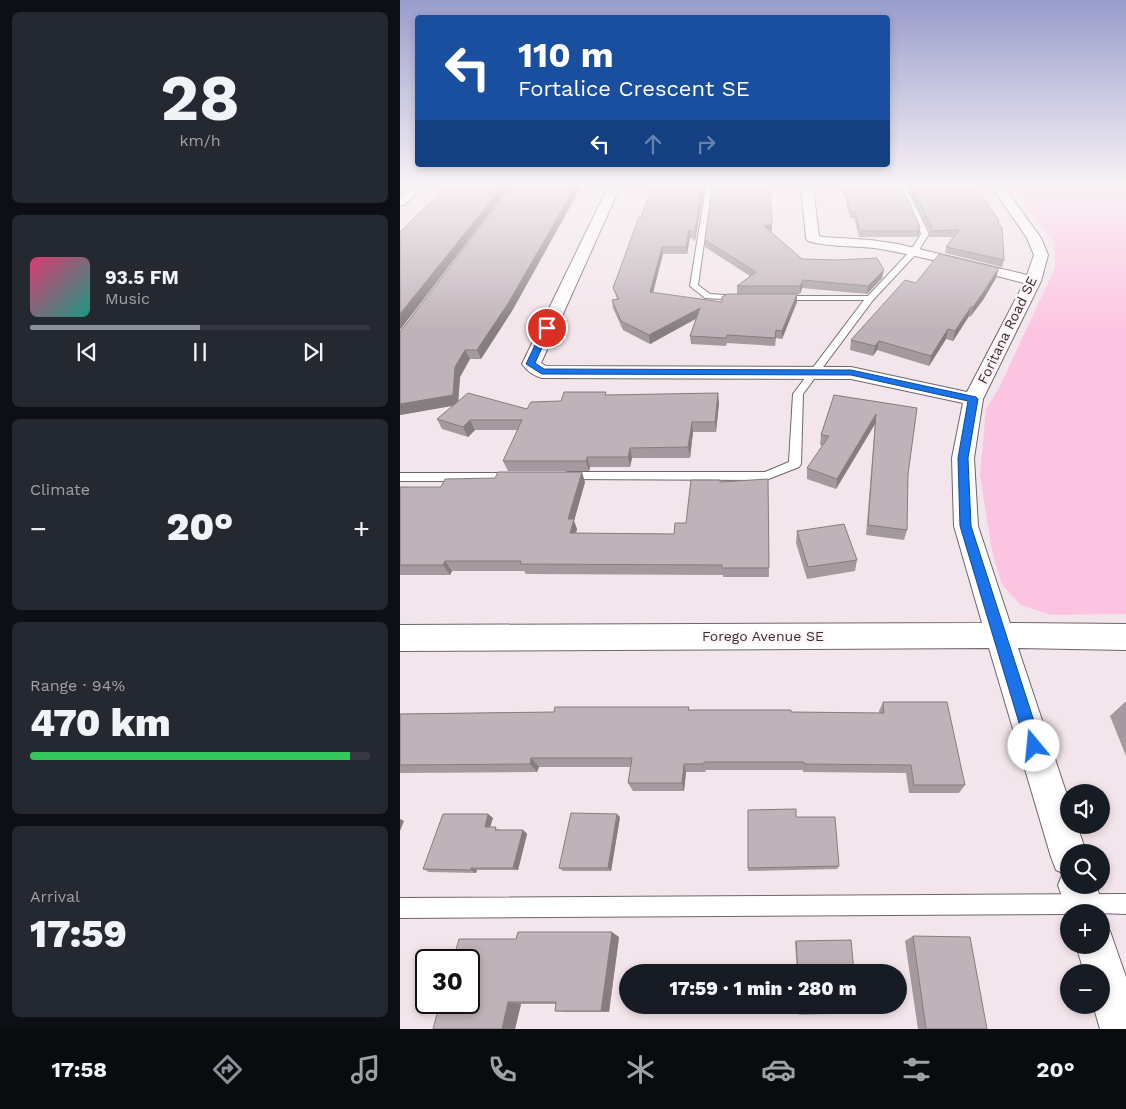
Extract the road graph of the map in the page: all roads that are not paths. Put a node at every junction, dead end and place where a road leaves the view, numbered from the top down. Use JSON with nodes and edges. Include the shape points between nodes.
{"nodes":[{"id":1,"x":591,"y":235,"type":"edge"},
{"id":2,"x":702,"y":235,"type":"edge"},
{"id":3,"x":813,"y":235,"type":"edge"},
{"id":4,"x":924,"y":235,"type":"edge"},
{"id":5,"x":1032,"y":235,"type":"edge"},
{"id":6,"x":914,"y":251,"type":"junction"},
{"id":7,"x":1033,"y":281,"type":"junction"},
{"id":8,"x":750,"y":298,"type":"edge"},
{"id":9,"x":770,"y":298,"type":"edge"},
{"id":10,"x":870,"y":298,"type":"junction"},
{"id":11,"x":816,"y":372,"type":"junction"},
{"id":12,"x":973,"y":399,"type":"junction"},
{"id":13,"x":519,"y":476,"type":"edge"},
{"id":14,"x":558,"y":476,"type":"edge"},
{"id":15,"x":400,"y":477,"type":"edge"},
{"id":16,"x":999,"y":635,"type":"junction"},
{"id":17,"x":1126,"y":637,"type":"edge"},
{"id":18,"x":400,"y":638,"type":"edge"},
{"id":19,"x":1065,"y":844,"type":"edge"},
{"id":20,"x":1082,"y":900,"type":"edge"},
{"id":21,"x":1126,"y":904,"type":"edge"},
{"id":22,"x":400,"y":908,"type":"edge"},
{"id":23,"x":1099,"y":954,"type":"edge"},
{"id":24,"x":1121,"y":1029,"type":"edge"}],
"edges":[{"from":1,"to":11,"type":"street","via":[[531,364],[542,372]]},
{"from":2,"to":8,"type":"lane","via":[[694,286],[708,296]]},
{"from":3,"to":6,"type":"street","via":[[825,242],[872,244]]},
{"from":4,"to":6,"type":"lane"},
{"from":5,"to":7,"type":"street","name":"Foritana Road SE","via":[[1041,255]]},
{"from":6,"to":7,"type":"street"},
{"from":6,"to":10,"type":"lane"},
{"from":7,"to":12,"type":"street","name":"Foritana Road SE"},
{"from":9,"to":10,"type":"lane"},
{"from":10,"to":11,"type":"lane"},
{"from":11,"to":12,"type":"street","via":[[851,373]]},
{"from":11,"to":14,"type":"lane","via":[[798,394],[796,464],[766,476]]},
{"from":12,"to":16,"type":"street","name":"Foritana Road SE","via":[[963,458],[966,526]]},
{"from":13,"to":15,"type":"lane"},
{"from":16,"to":17,"type":"street","name":"Forego Avenue SE"},
{"from":16,"to":18,"type":"street","name":"Forego Avenue SE"},
{"from":16,"to":19,"type":"street","name":"Foritana Road SE"},
{"from":20,"to":21,"type":"lane"},
{"from":20,"to":22,"type":"lane"},
{"from":23,"to":24,"type":"street"}]}
